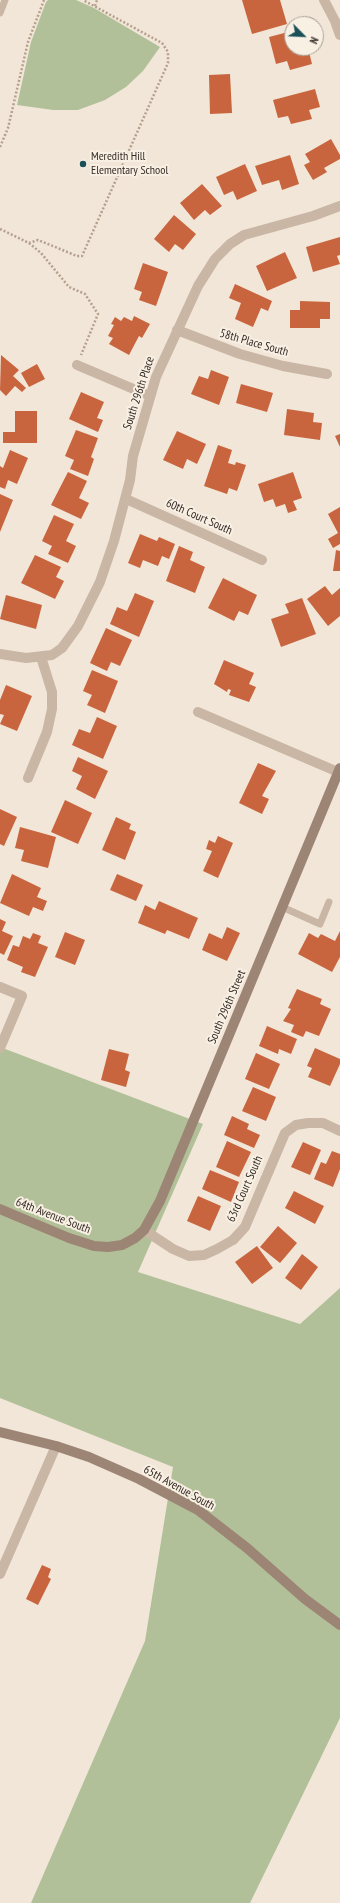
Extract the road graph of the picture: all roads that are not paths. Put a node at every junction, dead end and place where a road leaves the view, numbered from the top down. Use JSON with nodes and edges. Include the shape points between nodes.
{"nodes":[{"id":1,"x":5,"y":0,"type":"edge"},
{"id":2,"x":324,"y":0,"type":"edge"},
{"id":3,"x":0,"y":13,"type":"edge"},
{"id":4,"x":338,"y":21,"type":"edge"},
{"id":5,"x":340,"y":35,"type":"edge"},
{"id":6,"x":340,"y":206,"type":"edge"},
{"id":7,"x":177,"y":330,"type":"junction"},
{"id":8,"x":77,"y":365,"type":"road end"},
{"id":9,"x":327,"y":374,"type":"dead end"},
{"id":10,"x":150,"y":396,"type":"junction"},
{"id":11,"x":126,"y":499,"type":"junction"},
{"id":12,"x":262,"y":560,"type":"dead end"},
{"id":13,"x":0,"y":654,"type":"edge"},
{"id":14,"x":41,"y":657,"type":"junction"},
{"id":15,"x":198,"y":712,"type":"dead end"},
{"id":16,"x":339,"y":770,"type":"edge"},
{"id":17,"x":28,"y":778,"type":"dead end"},
{"id":18,"x":337,"y":785,"type":"edge"},
{"id":19,"x":330,"y":902,"type":"dead end"},
{"id":20,"x":282,"y":907,"type":"junction"},
{"id":21,"x":0,"y":987,"type":"edge"},
{"id":22,"x":0,"y":1048,"type":"edge"},
{"id":23,"x":340,"y":1131,"type":"edge"},
{"id":24,"x":0,"y":1209,"type":"edge"},
{"id":25,"x":144,"y":1230,"type":"junction"},
{"id":26,"x":122,"y":1245,"type":"joint"},
{"id":27,"x":0,"y":1432,"type":"edge"},
{"id":28,"x":56,"y":1446,"type":"junction"},
{"id":29,"x":0,"y":1574,"type":"edge"},
{"id":30,"x":340,"y":1625,"type":"edge"}],
"edges":[{"from":1,"to":3,"type":"lane"},
{"from":2,"to":4,"type":"street"},
{"from":4,"to":5,"type":"street"},
{"from":6,"to":7,"type":"street","name":"South 296th Place","via":[[313,216],[260,229],[230,244],[215,259],[202,278]]},
{"from":7,"to":9,"type":"street","name":"58th Place South","via":[[240,354],[283,366]]},
{"from":7,"to":10,"type":"street","name":"South 296th Place"},
{"from":8,"to":10,"type":"street"},
{"from":10,"to":11,"type":"street","name":"South 296th Place","via":[[133,456]]},
{"from":11,"to":12,"type":"street","name":"60th Court South"},
{"from":11,"to":14,"type":"street","name":"South 296th Place","via":[[100,582],[78,626],[62,648],[52,655]]},
{"from":13,"to":14,"type":"street","via":[[26,658]]},
{"from":14,"to":17,"type":"street","via":[[52,692],[52,709],[47,732]]},
{"from":15,"to":16,"type":"street"},
{"from":16,"to":18,"type":"street","name":"South 296th Street"},
{"from":18,"to":20,"type":"street","name":"South 296th Street"},
{"from":19,"to":20,"type":"lane","via":[[320,924]]},
{"from":20,"to":25,"type":"street","name":"South 296th Street","via":[[160,1201]]},
{"from":21,"to":22,"type":"street","via":[[22,996]]},
{"from":23,"to":25,"type":"street","name":"63rd Court South","via":[[322,1123],[308,1123],[296,1124],[285,1133],[245,1227],[233,1240],[217,1249],[204,1255],[189,1256]]},
{"from":24,"to":26,"type":"street","name":"64th Avenue South","via":[[80,1242],[99,1246]]},
{"from":25,"to":26,"type":"street","name":"South 296th Street"},
{"from":27,"to":28,"type":"street","name":"65th Avenue South"},
{"from":28,"to":29,"type":"street"},
{"from":28,"to":30,"type":"street","name":"65th Avenue South","via":[[139,1479],[198,1510]]}]}
